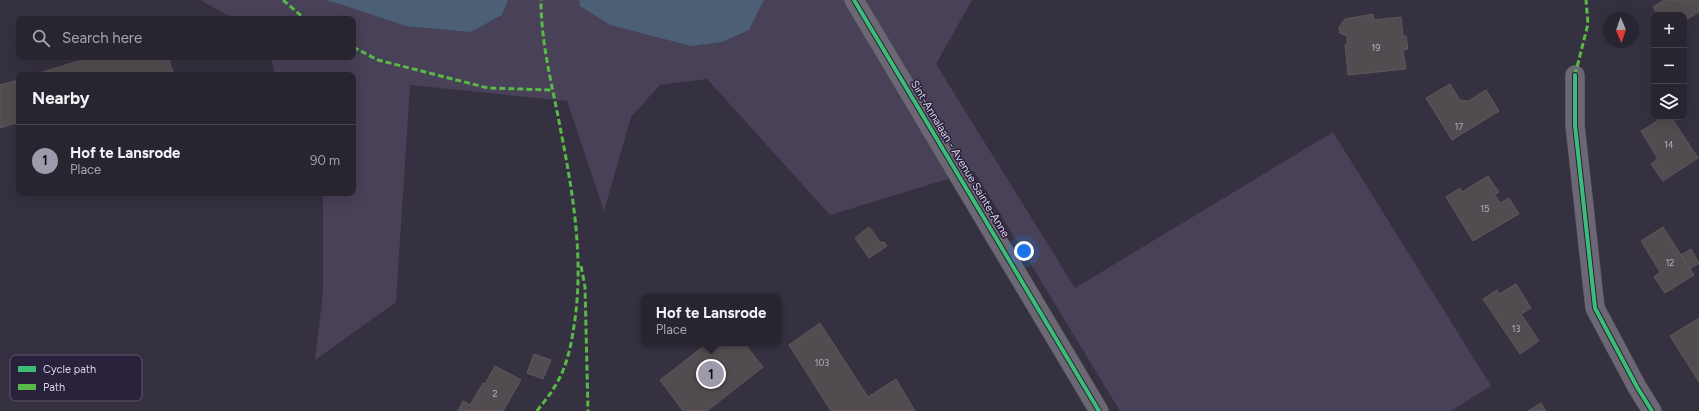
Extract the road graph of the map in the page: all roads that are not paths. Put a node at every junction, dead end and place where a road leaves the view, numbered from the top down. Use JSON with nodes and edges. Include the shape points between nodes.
{"nodes":[{"id":1,"x":854,"y":0,"type":"edge"},
{"id":2,"x":1575,"y":74,"type":"dead end"},
{"id":3,"x":1099,"y":411,"type":"edge"},
{"id":4,"x":1652,"y":411,"type":"edge"}],
"edges":[{"from":1,"to":3,"type":"street","name":"Sint-Annalaan - Avenue Sainte-Anne"},
{"from":2,"to":4,"type":"street","via":[[1575,125],[1594,308]]}]}
